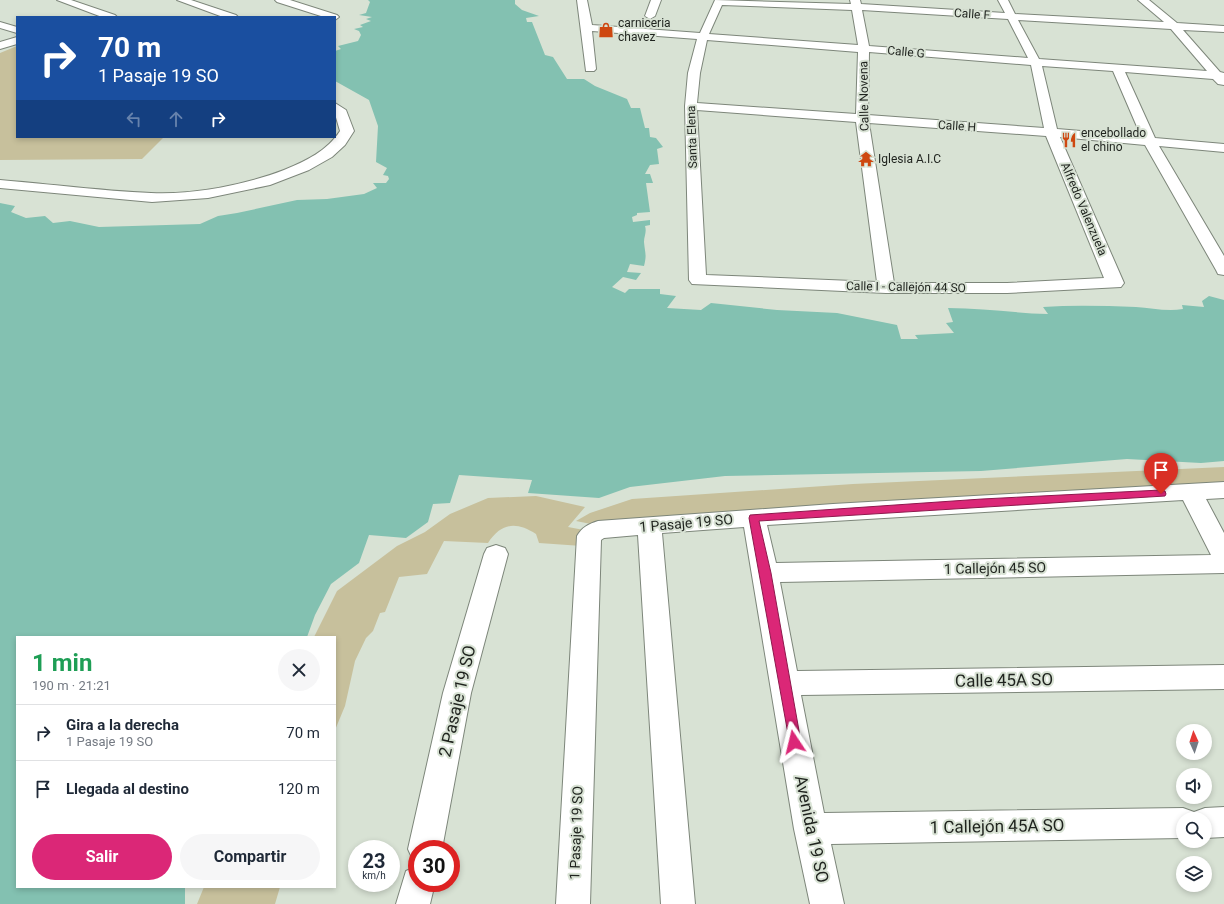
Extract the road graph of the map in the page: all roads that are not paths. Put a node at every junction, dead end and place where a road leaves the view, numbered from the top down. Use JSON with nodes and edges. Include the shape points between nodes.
{"nodes":[{"id":1,"x":62,"y":0,"type":"edge"},
{"id":2,"x":182,"y":0,"type":"edge"},
{"id":3,"x":280,"y":0,"type":"edge"},
{"id":4,"x":582,"y":0,"type":"edge"},
{"id":5,"x":656,"y":0,"type":"edge"},
{"id":6,"x":1003,"y":0,"type":"edge"},
{"id":7,"x":1143,"y":0,"type":"edge"},
{"id":8,"x":719,"y":1,"type":"edge"},
{"id":9,"x":856,"y":3,"type":"edge"},
{"id":10,"x":109,"y":16,"type":"edge"},
{"id":11,"x":230,"y":16,"type":"edge"},
{"id":12,"x":331,"y":16,"type":"edge"},
{"id":13,"x":650,"y":16,"type":"dead end"},
{"id":14,"x":1012,"y":17,"type":"junction"},
{"id":15,"x":0,"y":24,"type":"edge"},
{"id":16,"x":1174,"y":26,"type":"junction"},
{"id":17,"x":587,"y":28,"type":"junction"},
{"id":18,"x":1224,"y":29,"type":"edge"},
{"id":19,"x":16,"y":30,"type":"edge"},
{"id":20,"x":0,"y":34,"type":"edge"},
{"id":21,"x":703,"y":36,"type":"junction"},
{"id":22,"x":16,"y":40,"type":"edge"},
{"id":23,"x":16,"y":40,"type":"edge"},
{"id":24,"x":0,"y":46,"type":"edge"},
{"id":25,"x":864,"y":48,"type":"junction"},
{"id":26,"x":1036,"y":63,"type":"junction"},
{"id":27,"x":590,"y":69,"type":"dead end"},
{"id":28,"x":1118,"y":69,"type":"junction"},
{"id":29,"x":1220,"y":75,"type":"edge"},
{"id":30,"x":1224,"y":84,"type":"edge"},
{"id":31,"x":690,"y":106,"type":"junction"},
{"id":32,"x":336,"y":108,"type":"edge"},
{"id":33,"x":862,"y":119,"type":"junction"},
{"id":34,"x":1051,"y":132,"type":"junction"},
{"id":35,"x":1150,"y":142,"type":"junction"},
{"id":36,"x":1224,"y":148,"type":"edge"},
{"id":37,"x":0,"y":184,"type":"edge"},
{"id":38,"x":1224,"y":270,"type":"edge"},
{"id":39,"x":698,"y":280,"type":"joint"},
{"id":40,"x":1115,"y":283,"type":"joint"},
{"id":41,"x":886,"y":288,"type":"junction"},
{"id":42,"x":1224,"y":490,"type":"edge"},
{"id":43,"x":1191,"y":492,"type":"junction"},
{"id":44,"x":754,"y":518,"type":"junction"},
{"id":45,"x":650,"y":526,"type":"junction"},
{"id":46,"x":496,"y":554,"type":"dead end"},
{"id":47,"x":1224,"y":557,"type":"edge"},
{"id":48,"x":1224,"y":564,"type":"edge"},
{"id":49,"x":765,"y":573,"type":"junction"},
{"id":50,"x":1224,"y":677,"type":"edge"},
{"id":51,"x":784,"y":683,"type":"junction"},
{"id":52,"x":1212,"y":822,"type":"edge"},
{"id":53,"x":1224,"y":822,"type":"edge"},
{"id":54,"x":1176,"y":823,"type":"edge"},
{"id":55,"x":810,"y":829,"type":"junction"},
{"id":56,"x":427,"y":840,"type":"edge"},
{"id":57,"x":416,"y":892,"type":"edge"},
{"id":58,"x":413,"y":904,"type":"edge"},
{"id":59,"x":573,"y":904,"type":"edge"},
{"id":60,"x":678,"y":904,"type":"edge"},
{"id":61,"x":827,"y":904,"type":"edge"}],
"edges":[{"from":1,"to":10,"type":"street"},
{"from":2,"to":11,"type":"street"},
{"from":3,"to":12,"type":"street"},
{"from":4,"to":17,"type":"street"},
{"from":5,"to":13,"type":"street"},
{"from":6,"to":14,"type":"street","name":"Alfredo Valenzuela"},
{"from":7,"to":16,"type":"street"},
{"from":8,"to":9,"type":"street","name":"Calle F"},
{"from":8,"to":21,"type":"street","name":"Santa Elena"},
{"from":9,"to":14,"type":"street","name":"Calle F"},
{"from":9,"to":25,"type":"street","name":"Calle Novena"},
{"from":14,"to":16,"type":"street","name":"Calle F"},
{"from":14,"to":26,"type":"street","name":"Alfredo Valenzuela"},
{"from":15,"to":19,"type":"street"},
{"from":16,"to":18,"type":"street","name":"Calle F"},
{"from":16,"to":29,"type":"street"},
{"from":17,"to":21,"type":"street","name":"Calle G"},
{"from":17,"to":27,"type":"street"},
{"from":20,"to":22,"type":"street"},
{"from":21,"to":25,"type":"street","name":"Calle G"},
{"from":21,"to":31,"type":"street","name":"Santa Elena","via":[[694,73]]},
{"from":23,"to":24,"type":"street"},
{"from":25,"to":26,"type":"street","name":"Calle G"},
{"from":25,"to":33,"type":"street","name":"Calle Novena"},
{"from":26,"to":28,"type":"street","name":"Calle G"},
{"from":26,"to":34,"type":"street","name":"Alfredo Valenzuela"},
{"from":28,"to":29,"type":"street","name":"Calle G"},
{"from":28,"to":35,"type":"street"},
{"from":29,"to":30,"type":"street"},
{"from":31,"to":33,"type":"street","name":"Calle H"},
{"from":31,"to":39,"type":"street","name":"Santa Elena"},
{"from":32,"to":37,"type":"street","via":[[340,110],[347,131],[340,142],[327,154],[304,167],[265,182],[208,194],[152,198]]},
{"from":33,"to":34,"type":"street","name":"Calle H"},
{"from":33,"to":41,"type":"street","name":"Calle Novena"},
{"from":34,"to":35,"type":"street","name":"Calle H"},
{"from":34,"to":40,"type":"street","name":"Alfredo Valenzuela"},
{"from":35,"to":36,"type":"street","name":"Calle H"},
{"from":35,"to":38,"type":"street"},
{"from":39,"to":41,"type":"street","name":"Calle I - Callejón 44 SO"},
{"from":40,"to":41,"type":"street","name":"Calle I - Callejón 44 SO","via":[[1007,288]]},
{"from":42,"to":43,"type":"street","name":"1 Pasaje 19 SO"},
{"from":43,"to":44,"type":"street","name":"1 Pasaje 19 SO"},
{"from":43,"to":47,"type":"street"},
{"from":44,"to":45,"type":"street","name":"1 Pasaje 19 SO"},
{"from":44,"to":49,"type":"street","name":"Avenida 19 SO"},
{"from":45,"to":59,"type":"street","name":"1 Pasaje 19 SO","via":[[598,530],[589,536]]},
{"from":45,"to":60,"type":"street"},
{"from":46,"to":56,"type":"street","name":"2 Pasaje 19 SO","via":[[457,693]]},
{"from":48,"to":49,"type":"street","name":"1 Callejón 45 SO"},
{"from":49,"to":51,"type":"street","name":"Avenida 19 SO"},
{"from":50,"to":51,"type":"street","name":"Calle 45A SO"},
{"from":51,"to":55,"type":"street","name":"Avenida 19 SO"},
{"from":52,"to":53,"type":"street"},
{"from":54,"to":55,"type":"street","name":"1 Callejón 45A SO"},
{"from":55,"to":61,"type":"street","name":"Avenida 19 SO"},
{"from":57,"to":58,"type":"street"}]}
